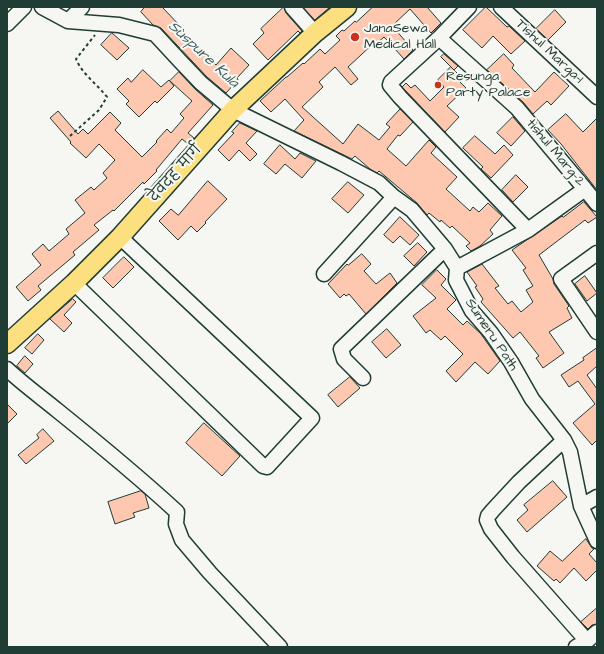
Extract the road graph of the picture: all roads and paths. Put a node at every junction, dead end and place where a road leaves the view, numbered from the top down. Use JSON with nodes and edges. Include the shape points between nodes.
{"nodes":[{"id":1,"x":24,"y":7,"type":"edge"},
{"id":2,"x":42,"y":7,"type":"edge"},
{"id":3,"x":82,"y":7,"type":"edge"},
{"id":4,"x":292,"y":7,"type":"edge"},
{"id":5,"x":348,"y":7,"type":"edge"},
{"id":6,"x":470,"y":7,"type":"edge"},
{"id":7,"x":501,"y":7,"type":"edge"},
{"id":8,"x":68,"y":21,"type":"junction"},
{"id":9,"x":7,"y":24,"type":"edge"},
{"id":10,"x":104,"y":24,"type":"junction"},
{"id":11,"x":315,"y":33,"type":"junction"},
{"id":12,"x":439,"y":38,"type":"junction"},
{"id":13,"x":597,"y":97,"type":"edge"},
{"id":14,"x":233,"y":110,"type":"junction"},
{"id":15,"x":70,"y":136,"type":"dead end"},
{"id":16,"x":585,"y":189,"type":"junction"},
{"id":17,"x":394,"y":197,"type":"junction"},
{"id":18,"x":597,"y":204,"type":"edge"},
{"id":19,"x":528,"y":230,"type":"junction"},
{"id":20,"x":120,"y":237,"type":"junction"},
{"id":21,"x":445,"y":249,"type":"junction"},
{"id":22,"x":597,"y":254,"type":"edge"},
{"id":23,"x":457,"y":268,"type":"junction"},
{"id":24,"x":324,"y":274,"type":"dead end"},
{"id":25,"x":74,"y":283,"type":"junction"},
{"id":26,"x":597,"y":332,"type":"edge"},
{"id":27,"x":7,"y":344,"type":"edge"},
{"id":28,"x":7,"y":369,"type":"edge"},
{"id":29,"x":363,"y":378,"type":"dead end"},
{"id":30,"x":564,"y":440,"type":"junction"},
{"id":31,"x":597,"y":496,"type":"edge"},
{"id":32,"x":581,"y":506,"type":"junction"},
{"id":33,"x":597,"y":541,"type":"edge"},
{"id":34,"x":587,"y":640,"type":"edge"},
{"id":35,"x":280,"y":647,"type":"edge"}],
"edges":[{"from":1,"to":9,"type":"street"},
{"from":2,"to":8,"type":"street"},
{"from":3,"to":8,"type":"street"},
{"from":4,"to":11,"type":"street"},
{"from":5,"to":11,"type":"main road","name":"देवदह मार्ग"},
{"from":6,"to":12,"type":"street"},
{"from":7,"to":13,"type":"street","name":"Tishul Marga-1"},
{"from":8,"to":10,"type":"street","name":"Sumeru Path"},
{"from":10,"to":14,"type":"street","name":"Sumeru Path","via":[[155,34],[180,62]]},
{"from":10,"to":15,"type":"path","via":[[76,59],[79,68],[107,98],[99,110]]},
{"from":11,"to":14,"type":"main road","name":"देवदह मार्ग"},
{"from":12,"to":16,"type":"street","name":"tishul Marg-2","via":[[517,108]]},
{"from":12,"to":19,"type":"street","via":[[391,82],[391,87]]},
{"from":14,"to":17,"type":"street","name":"Sumeru Path","via":[[379,183]]},
{"from":14,"to":20,"type":"main road","name":"देवदह मार्ग"},
{"from":16,"to":18,"type":"street","name":"tishul Marg-2"},
{"from":16,"to":19,"type":"street"},
{"from":17,"to":21,"type":"street","name":"Sumeru Path","via":[[412,210]]},
{"from":17,"to":24,"type":"street"},
{"from":19,"to":23,"type":"street"},
{"from":20,"to":25,"type":"main road","name":"देवदह मार्ग"},
{"from":20,"to":25,"type":"street","via":[[312,418],[267,467],[263,466]]},
{"from":21,"to":23,"type":"street","name":"Sumeru Path"},
{"from":21,"to":29,"type":"street","via":[[341,349],[344,360]]},
{"from":22,"to":26,"type":"street","via":[[561,279]]},
{"from":23,"to":30,"type":"street","name":"Sumeru Path","via":[[456,280],[472,311],[491,333],[532,399]]},
{"from":25,"to":27,"type":"main road","name":"देवदह मार्ग"},
{"from":28,"to":35,"type":"street","via":[[116,458],[177,512],[176,524],[182,540]]},
{"from":30,"to":32,"type":"street","name":"Sumeru Path","via":[[570,452]]},
{"from":30,"to":34,"type":"street","via":[[519,482],[487,520],[513,557]]},
{"from":31,"to":32,"type":"street"},
{"from":32,"to":33,"type":"street","name":"Sumeru Path"}]}
